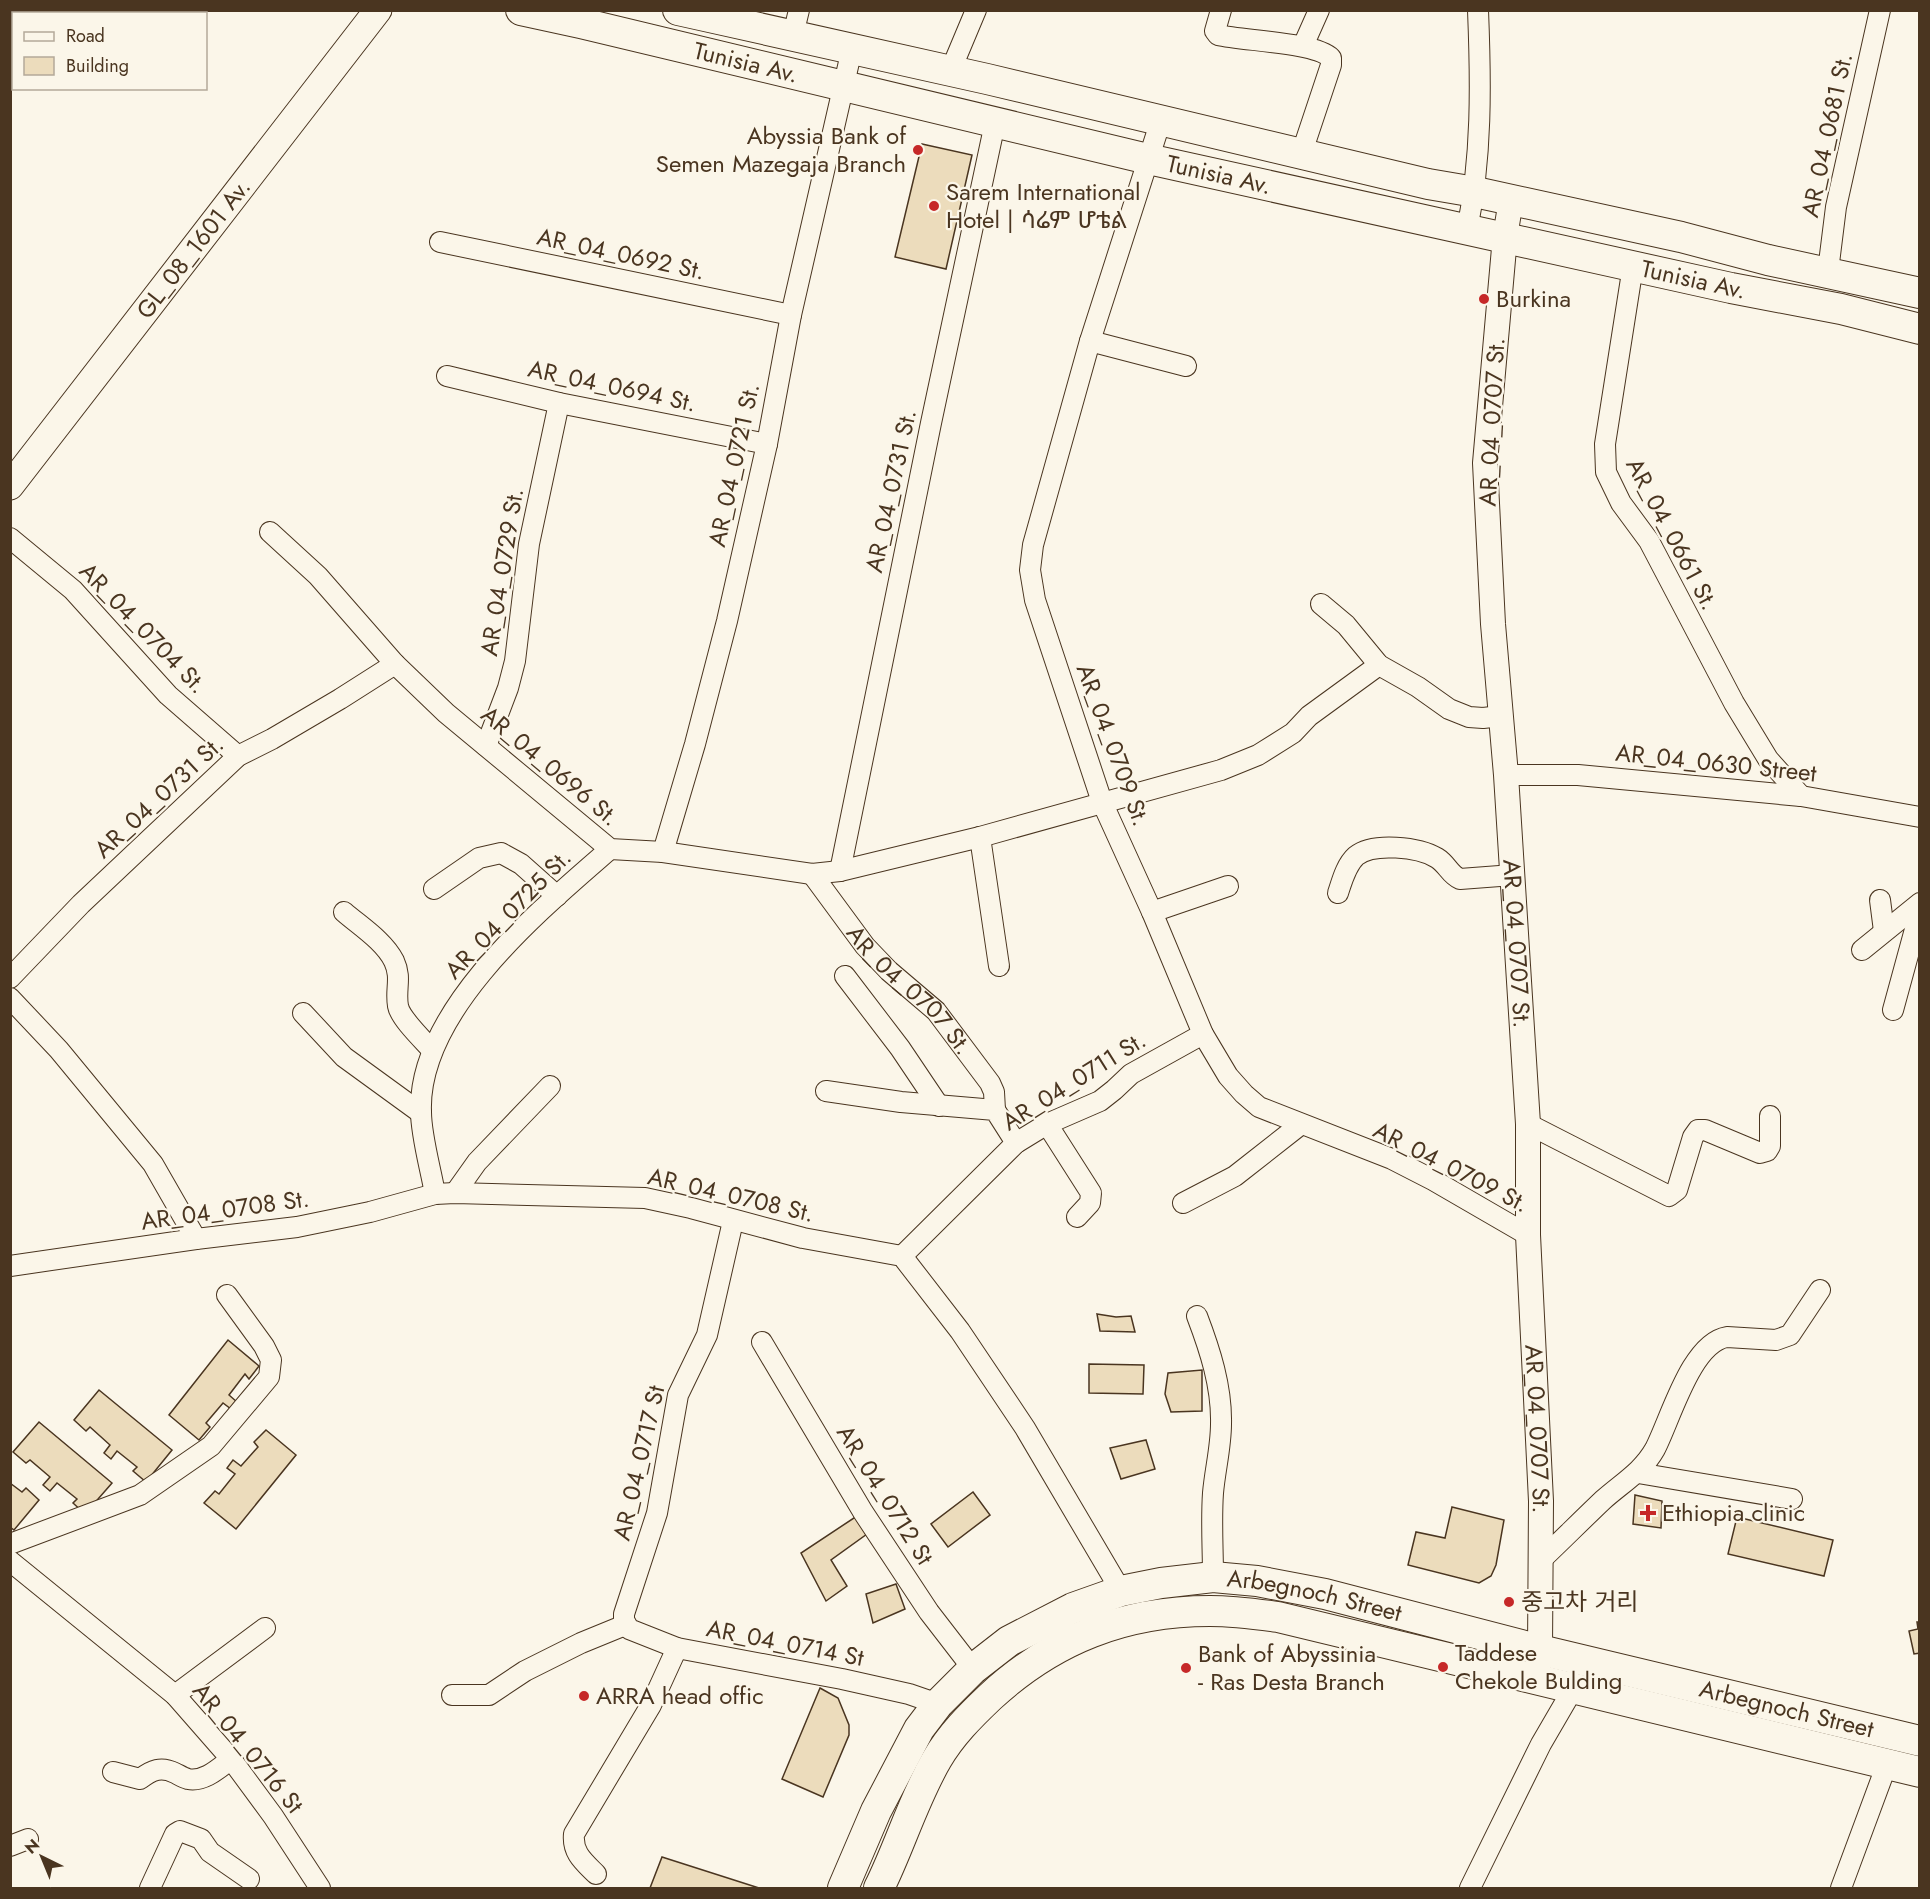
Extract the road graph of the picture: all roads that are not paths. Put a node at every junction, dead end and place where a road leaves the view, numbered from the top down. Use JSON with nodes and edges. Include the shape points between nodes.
{"nodes":[{"id":1,"x":378,"y":10,"type":"edge"},
{"id":2,"x":521,"y":10,"type":"edge"},
{"id":3,"x":678,"y":10,"type":"edge"},
{"id":4,"x":976,"y":10,"type":"edge"},
{"id":5,"x":1221,"y":10,"type":"edge"},
{"id":6,"x":1319,"y":10,"type":"edge"},
{"id":7,"x":1478,"y":10,"type":"edge"},
{"id":8,"x":1880,"y":10,"type":"edge"},
{"id":9,"x":796,"y":23,"type":"edge"},
{"id":10,"x":1303,"y":46,"type":"junction"},
{"id":11,"x":852,"y":49,"type":"junction"},
{"id":12,"x":950,"y":72,"type":"junction"},
{"id":13,"x":842,"y":85,"type":"junction"},
{"id":14,"x":1161,"y":120,"type":"junction"},
{"id":15,"x":995,"y":123,"type":"junction"},
{"id":16,"x":1301,"y":155,"type":"junction"},
{"id":17,"x":1148,"y":159,"type":"junction"},
{"id":18,"x":1475,"y":192,"type":"junction"},
{"id":19,"x":1511,"y":200,"type":"junction"},
{"id":20,"x":1467,"y":230,"type":"junction"},
{"id":21,"x":1505,"y":237,"type":"junction"},
{"id":22,"x":440,"y":242,"type":"dead end"},
{"id":23,"x":1633,"y":267,"type":"junction"},
{"id":24,"x":1828,"y":271,"type":"junction"},
{"id":25,"x":1920,"y":293,"type":"edge"},
{"id":26,"x":790,"y":315,"type":"junction"},
{"id":27,"x":1920,"y":329,"type":"edge"},
{"id":28,"x":1090,"y":341,"type":"junction"},
{"id":29,"x":1186,"y":366,"type":"dead end"},
{"id":30,"x":447,"y":376,"type":"dead end"},
{"id":31,"x":559,"y":403,"type":"junction"},
{"id":32,"x":767,"y":444,"type":"junction"},
{"id":33,"x":10,"y":486,"type":"edge"},
{"id":34,"x":270,"y":532,"type":"dead end"},
{"id":35,"x":10,"y":538,"type":"edge"},
{"id":36,"x":1321,"y":604,"type":"dead end"},
{"id":37,"x":395,"y":664,"type":"junction"},
{"id":38,"x":1379,"y":665,"type":"junction"},
{"id":39,"x":1501,"y":716,"type":"junction"},
{"id":40,"x":486,"y":746,"type":"junction"},
{"id":41,"x":238,"y":756,"type":"junction"},
{"id":42,"x":1506,"y":775,"type":"junction"},
{"id":43,"x":1802,"y":796,"type":"junction"},
{"id":44,"x":1102,"y":802,"type":"junction"},
{"id":45,"x":1920,"y":817,"type":"edge"},
{"id":46,"x":980,"y":837,"type":"junction"},
{"id":47,"x":610,"y":849,"type":"junction"},
{"id":48,"x":663,"y":852,"type":"junction"},
{"id":49,"x":840,"y":871,"type":"junction"},
{"id":50,"x":812,"y":874,"type":"junction"},
{"id":51,"x":1513,"y":875,"type":"junction"},
{"id":52,"x":1228,"y":886,"type":"dead end"},
{"id":53,"x":434,"y":889,"type":"dead end"},
{"id":54,"x":1338,"y":893,"type":"dead end"},
{"id":55,"x":557,"y":896,"type":"junction"},
{"id":56,"x":1881,"y":900,"type":"dead end"},
{"id":57,"x":1920,"y":903,"type":"edge"},
{"id":58,"x":1920,"y":911,"type":"edge"},
{"id":59,"x":344,"y":912,"type":"dead end"},
{"id":60,"x":1152,"y":912,"type":"junction"},
{"id":61,"x":1884,"y":931,"type":"junction"},
{"id":62,"x":1862,"y":950,"type":"dead end"},
{"id":63,"x":999,"y":966,"type":"dead end"},
{"id":64,"x":845,"y":976,"type":"dead end"},
{"id":65,"x":10,"y":978,"type":"edge"},
{"id":66,"x":10,"y":998,"type":"edge"},
{"id":67,"x":1893,"y":1010,"type":"dead end"},
{"id":68,"x":303,"y":1013,"type":"dead end"},
{"id":69,"x":1203,"y":1034,"type":"junction"},
{"id":70,"x":432,"y":1050,"type":"junction"},
{"id":71,"x":550,"y":1086,"type":"dead end"},
{"id":72,"x":826,"y":1091,"type":"dead end"},
{"id":73,"x":939,"y":1106,"type":"junction"},
{"id":74,"x":995,"y":1110,"type":"junction"},
{"id":75,"x":420,"y":1113,"type":"junction"},
{"id":76,"x":1770,"y":1116,"type":"dead end"},
{"id":77,"x":1047,"y":1124,"type":"junction"},
{"id":78,"x":1528,"y":1124,"type":"junction"},
{"id":79,"x":1300,"y":1125,"type":"junction"},
{"id":80,"x":1016,"y":1143,"type":"junction"},
{"id":81,"x":445,"y":1194,"type":"junction"},
{"id":82,"x":1183,"y":1203,"type":"dead end"},
{"id":83,"x":1077,"y":1217,"type":"dead end"},
{"id":84,"x":733,"y":1221,"type":"junction"},
{"id":85,"x":1528,"y":1235,"type":"junction"},
{"id":86,"x":196,"y":1239,"type":"junction"},
{"id":87,"x":902,"y":1256,"type":"junction"},
{"id":88,"x":10,"y":1266,"type":"edge"},
{"id":89,"x":1820,"y":1290,"type":"dead end"},
{"id":90,"x":227,"y":1295,"type":"dead end"},
{"id":91,"x":1197,"y":1316,"type":"dead end"},
{"id":92,"x":762,"y":1342,"type":"dead end"},
{"id":93,"x":1638,"y":1473,"type":"junction"},
{"id":94,"x":1792,"y":1498,"type":"dead end"},
{"id":95,"x":10,"y":1544,"type":"edge"},
{"id":96,"x":10,"y":1561,"type":"edge"},
{"id":97,"x":1540,"y":1561,"type":"junction"},
{"id":98,"x":1213,"y":1577,"type":"junction"},
{"id":99,"x":1121,"y":1590,"type":"junction"},
{"id":100,"x":625,"y":1619,"type":"junction"},
{"id":101,"x":265,"y":1628,"type":"dead end"},
{"id":102,"x":677,"y":1648,"type":"junction"},
{"id":103,"x":1538,"y":1664,"type":"junction"},
{"id":104,"x":973,"y":1668,"type":"junction"},
{"id":105,"x":1573,"y":1689,"type":"junction"},
{"id":106,"x":175,"y":1695,"type":"junction"},
{"id":107,"x":452,"y":1695,"type":"dead end"},
{"id":108,"x":938,"y":1704,"type":"junction"},
{"id":109,"x":1920,"y":1741,"type":"edge"},
{"id":110,"x":231,"y":1759,"type":"junction"},
{"id":111,"x":1887,"y":1764,"type":"junction"},
{"id":112,"x":113,"y":1772,"type":"dead end"},
{"id":113,"x":1920,"y":1772,"type":"edge"},
{"id":114,"x":597,"y":1874,"type":"dead end"},
{"id":115,"x":249,"y":1879,"type":"dead end"},
{"id":116,"x":150,"y":1888,"type":"edge"},
{"id":117,"x":320,"y":1888,"type":"edge"},
{"id":118,"x":843,"y":1888,"type":"edge"},
{"id":119,"x":879,"y":1888,"type":"edge"},
{"id":120,"x":1470,"y":1888,"type":"edge"},
{"id":121,"x":1841,"y":1888,"type":"edge"}],
"edges":[{"from":1,"to":33,"type":"main road","name":"GL_08_1601 Av."},
{"from":2,"to":13,"type":"main road","name":"Tunisia Av."},
{"from":3,"to":9,"type":"main road","name":"Tunisia Av."},
{"from":4,"to":12,"type":"street"},
{"from":5,"to":10,"type":"street","via":[[1215,31],[1218,35]]},
{"from":6,"to":10,"type":"street"},
{"from":7,"to":18,"type":"street","via":[[1481,86]]},
{"from":8,"to":24,"type":"street","name":"AR_04_0681 St.","via":[[1836,207]]},
{"from":9,"to":11,"type":"main road","name":"Tunisia Av."},
{"from":10,"to":16,"type":"street","via":[[1326,52],[1331,58]]},
{"from":11,"to":12,"type":"main road","name":"Tunisia Av."},
{"from":11,"to":13,"type":"street","name":"AR_04_0721 St."},
{"from":12,"to":14,"type":"main road","name":"Tunisia Av."},
{"from":13,"to":15,"type":"main road","name":"Tunisia Av."},
{"from":13,"to":26,"type":"street","name":"AR_04_0721 St."},
{"from":14,"to":16,"type":"main road","name":"Tunisia Av."},
{"from":14,"to":17,"type":"street","name":"AR_04_0709 St."},
{"from":15,"to":17,"type":"main road","name":"Tunisia Av."},
{"from":15,"to":49,"type":"street","name":"AR_04_0731 St."},
{"from":16,"to":18,"type":"main road","name":"Tunisia Av."},
{"from":17,"to":20,"type":"main road","name":"Tunisia Av."},
{"from":17,"to":28,"type":"street","name":"AR_04_0709 St."},
{"from":18,"to":19,"type":"main road","name":"Tunisia Av."},
{"from":18,"to":20,"type":"street"},
{"from":19,"to":21,"type":"street","name":"AR_04_0707 St."},
{"from":19,"to":24,"type":"main road","name":"Tunisia Av."},
{"from":20,"to":21,"type":"main road","name":"Tunisia Av."},
{"from":21,"to":23,"type":"main road","name":"Tunisia Av."},
{"from":21,"to":39,"type":"street","name":"AR_04_0707 St.","via":[[1485,463]]},
{"from":22,"to":26,"type":"street","name":"AR_04_0692 St."},
{"from":23,"to":27,"type":"main road","name":"Tunisia Av."},
{"from":23,"to":43,"type":"street","name":"AR_04_0661 St.","via":[[1605,444],[1606,472],[1621,503],[1649,541],[1734,703],[1768,759]]},
{"from":24,"to":25,"type":"main road","name":"Tunisia Av."},
{"from":26,"to":32,"type":"street","name":"AR_04_0721 St."},
{"from":28,"to":29,"type":"street"},
{"from":28,"to":44,"type":"street","name":"AR_04_0709 St.","via":[[1033,545],[1030,570],[1035,600]]},
{"from":30,"to":31,"type":"street","name":"AR_04_0694 St."},
{"from":31,"to":32,"type":"street","name":"AR_04_0694 St."},
{"from":31,"to":40,"type":"street","name":"AR_04_0729 St.","via":[[529,544],[515,662]]},
{"from":32,"to":48,"type":"street","name":"AR_04_0721 St.","via":[[724,632]]},
{"from":34,"to":37,"type":"street","name":"AR_04_0696 St.","via":[[318,576]]},
{"from":35,"to":41,"type":"street","name":"AR_04_0704 St.","via":[[73,590],[168,695]]},
{"from":36,"to":38,"type":"street","via":[[1346,625]]},
{"from":37,"to":40,"type":"street","name":"AR_04_0696 St."},
{"from":37,"to":41,"type":"street","name":"AR_04_0731 St."},
{"from":38,"to":39,"type":"street","via":[[1449,710],[1468,717]]},
{"from":38,"to":44,"type":"street","name":"AR_04_0696 St.","via":[[1309,716],[1293,733],[1258,755],[1221,770]]},
{"from":39,"to":42,"type":"street","name":"AR_04_0707 St."},
{"from":40,"to":47,"type":"street","name":"AR_04_0696 St."},
{"from":41,"to":65,"type":"street","name":"AR_04_0731 St.","via":[[81,904]]},
{"from":42,"to":43,"type":"street","name":"AR_04_0630 Street","via":[[1578,775]]},
{"from":42,"to":51,"type":"street","name":"AR_04_0707 St."},
{"from":43,"to":45,"type":"street","name":"AR_04_0630 Street"},
{"from":44,"to":46,"type":"street","name":"AR_04_0696 St."},
{"from":44,"to":60,"type":"street","name":"AR_04_0709 St."},
{"from":46,"to":49,"type":"street","name":"AR_04_0696 St."},
{"from":46,"to":63,"type":"street"},
{"from":47,"to":48,"type":"street","name":"AR_04_0696 St."},
{"from":47,"to":55,"type":"street","name":"AR_04_0725 St."},
{"from":48,"to":50,"type":"street","name":"AR_04_0696 St."},
{"from":49,"to":50,"type":"street","name":"AR_04_0696 St."},
{"from":50,"to":74,"type":"street","name":"AR_04_0707 St.","via":[[865,946],[947,1024],[990,1083]]},
{"from":51,"to":54,"type":"street","via":[[1460,879],[1436,858],[1419,850],[1367,850],[1352,862]]},
{"from":51,"to":78,"type":"street","name":"AR_04_0707 St."},
{"from":52,"to":60,"type":"street"},
{"from":53,"to":55,"type":"street","via":[[479,858],[501,853],[521,864]]},
{"from":55,"to":70,"type":"street","name":"AR_04_0725 St.","via":[[494,959],[457,1003]]},
{"from":56,"to":61,"type":"street"},
{"from":57,"to":61,"type":"street"},
{"from":58,"to":67,"type":"street"},
{"from":59,"to":70,"type":"street","via":[[393,958],[399,974],[398,1007]]},
{"from":60,"to":69,"type":"street","name":"AR_04_0709 St."},
{"from":61,"to":62,"type":"street"},
{"from":64,"to":73,"type":"street"},
{"from":66,"to":86,"type":"street","via":[[59,1050],[153,1164]]},
{"from":68,"to":75,"type":"street","via":[[344,1057]]},
{"from":69,"to":77,"type":"street","name":"AR_04_0711 St.","via":[[1131,1074],[1100,1101]]},
{"from":69,"to":79,"type":"street","name":"AR_04_0709 St.","via":[[1228,1076],[1244,1094],[1259,1107]]},
{"from":70,"to":75,"type":"street","name":"AR_04_0725 St."},
{"from":71,"to":81,"type":"street"},
{"from":72,"to":73,"type":"street"},
{"from":73,"to":74,"type":"street"},
{"from":74,"to":80,"type":"street"},
{"from":75,"to":81,"type":"street","name":"AR_04_0725 St."},
{"from":76,"to":78,"type":"street","via":[[1767,1152],[1760,1153],[1698,1130],[1677,1191],[1669,1196]]},
{"from":77,"to":80,"type":"street","name":"AR_04_0711 St."},
{"from":77,"to":83,"type":"street","via":[[1090,1193],[1090,1203]]},
{"from":78,"to":85,"type":"street","name":"AR_04_0707 St."},
{"from":79,"to":82,"type":"street","via":[[1235,1176]]},
{"from":79,"to":85,"type":"street","name":"AR_04_0709 St.","via":[[1392,1159]]},
{"from":80,"to":87,"type":"street","name":"AR_04_0711 St."},
{"from":81,"to":84,"type":"street","name":"AR_04_0708 St.","via":[[645,1198]]},
{"from":81,"to":86,"type":"street","name":"AR_04_0708 St.","via":[[297,1227]]},
{"from":84,"to":87,"type":"street","name":"AR_04_0708 St."},
{"from":84,"to":100,"type":"street","name":"AR_04_0717 St","via":[[707,1335],[678,1395],[657,1513]]},
{"from":85,"to":97,"type":"street","name":"AR_04_0707 St.","via":[[1541,1501]]},
{"from":86,"to":88,"type":"street","name":"AR_04_0708 St."},
{"from":87,"to":99,"type":"street","via":[[960,1330],[1025,1428]]},
{"from":89,"to":93,"type":"street","via":[[1790,1335],[1776,1340],[1720,1338],[1703,1350],[1653,1452]]},
{"from":90,"to":95,"type":"street","via":[[271,1360],[269,1377],[211,1446],[140,1495]]},
{"from":91,"to":98,"type":"street","via":[[1214,1368],[1221,1423],[1213,1495]]},
{"from":92,"to":104,"type":"street","name":"AR_04_0712 St","via":[[863,1512],[929,1612]]},
{"from":93,"to":94,"type":"street"},
{"from":93,"to":97,"type":"street"},
{"from":96,"to":106,"type":"street","name":"AR_04_0716 St"},
{"from":97,"to":103,"type":"street","name":"AR_04_0707 St."},
{"from":98,"to":99,"type":"main road","name":"Arbegnoch Street"},
{"from":98,"to":103,"type":"main road","name":"Arbegnoch Street","via":[[1325,1594]]},
{"from":99,"to":104,"type":"main road","name":"Arbegnoch Street","via":[[1042,1622]]},
{"from":100,"to":102,"type":"street","name":"AR_04_0714 St","via":[[629,1629]]},
{"from":100,"to":107,"type":"street","via":[[525,1671],[489,1695]]},
{"from":101,"to":106,"type":"street"},
{"from":102,"to":108,"type":"street","name":"AR_04_0714 St","via":[[842,1679]]},
{"from":102,"to":114,"type":"street","via":[[651,1705],[574,1834],[578,1855]]},
{"from":103,"to":105,"type":"main road","name":"Arbegnoch Street"},
{"from":103,"to":109,"type":"main road","name":"Arbegnoch Street"},
{"from":103,"to":119,"type":"main road","name":"Arbegnoch Street","via":[[1466,1663],[1278,1617],[1210,1611],[1158,1614],[1095,1631],[1068,1641],[1017,1674],[965,1720],[927,1778]]},
{"from":104,"to":108,"type":"main road","name":"Arbegnoch Street"},
{"from":105,"to":111,"type":"main road","name":"Arbegnoch Street"},
{"from":105,"to":120,"type":"street","via":[[1541,1744]]},
{"from":106,"to":110,"type":"street","name":"AR_04_0716 St"},
{"from":108,"to":118,"type":"main road","name":"Arbegnoch Street","via":[[899,1765]]},
{"from":110,"to":112,"type":"street","via":[[198,1779],[188,1779],[168,1769],[152,1770],[140,1779]]},
{"from":110,"to":117,"type":"street","name":"AR_04_0716 St"},
{"from":111,"to":113,"type":"main road","name":"Arbegnoch Street"},
{"from":111,"to":121,"type":"street"},
{"from":115,"to":116,"type":"street","via":[[210,1851],[201,1839],[180,1831],[175,1834]]}]}
